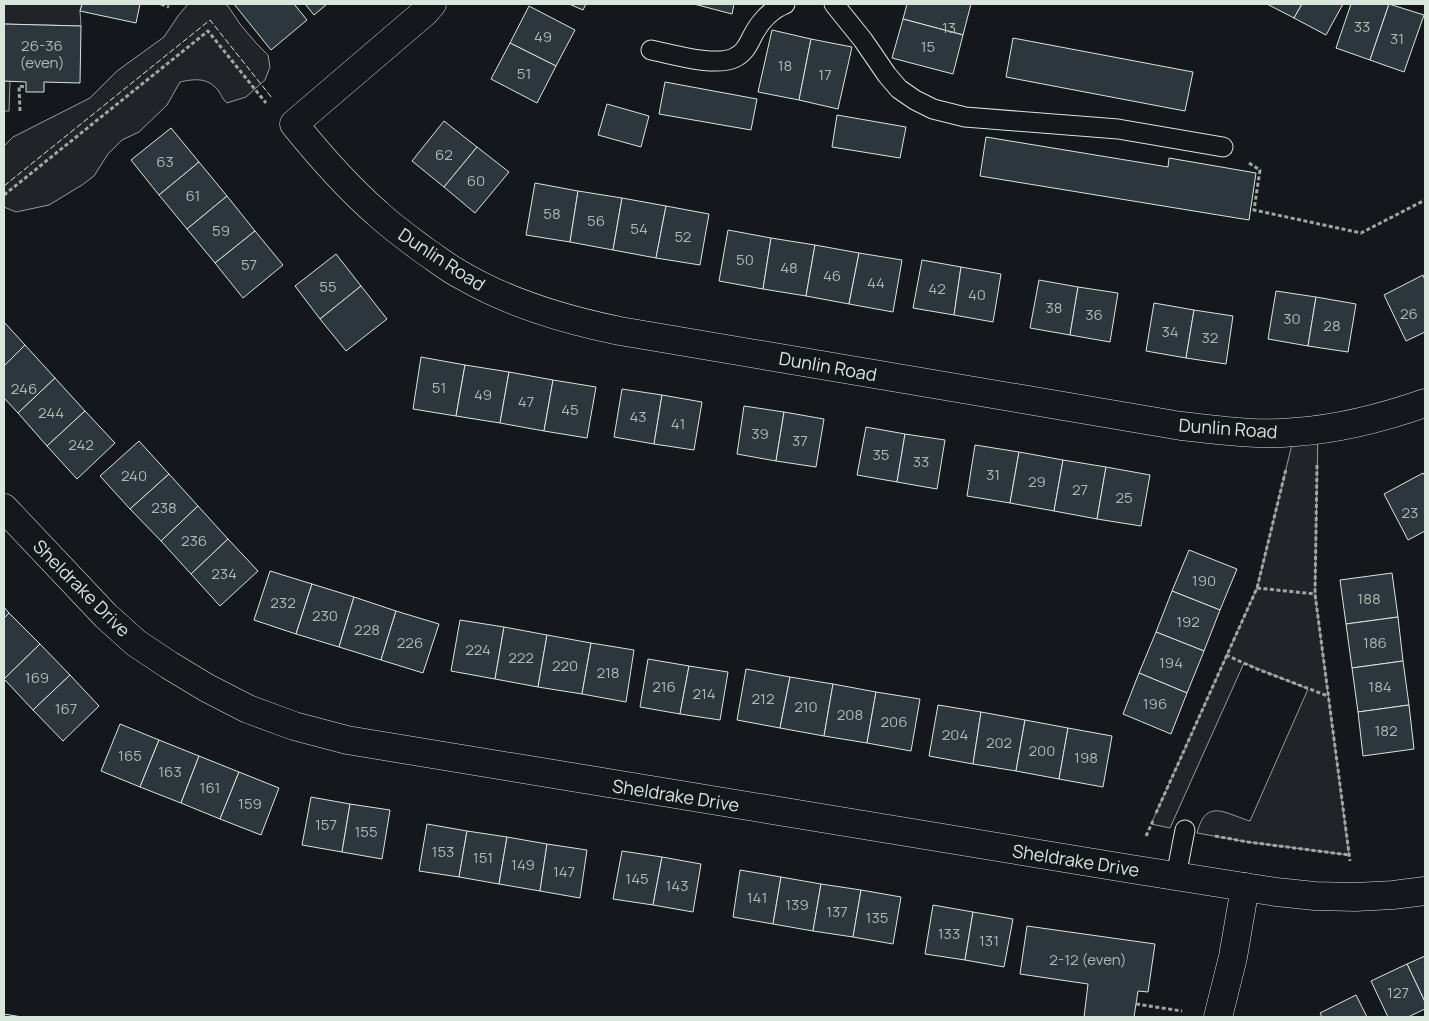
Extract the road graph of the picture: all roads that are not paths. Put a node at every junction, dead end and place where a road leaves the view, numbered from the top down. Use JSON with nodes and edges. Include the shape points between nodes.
{"nodes":[{"id":1,"x":432,"y":4,"type":"edge"},
{"id":2,"x":785,"y":4,"type":"edge"},
{"id":3,"x":834,"y":4,"type":"edge"},
{"id":4,"x":651,"y":50,"type":"dead end"},
{"id":5,"x":1224,"y":147,"type":"road end"},
{"id":6,"x":1425,"y":403,"type":"edge"},
{"id":7,"x":4,"y":508,"type":"edge"},
{"id":8,"x":1185,"y":830,"type":"road end"},
{"id":9,"x":1176,"y":876,"type":"junction"},
{"id":10,"x":1245,"y":887,"type":"junction"},
{"id":11,"x":1425,"y":891,"type":"edge"},
{"id":12,"x":1218,"y":1017,"type":"edge"}],
"edges":[{"from":1,"to":6,"type":"street","name":"Dunlin Road","via":[[294,124],[320,156],[378,215],[442,263],[488,290],[580,322],[665,339],[1181,426],[1258,433],[1306,431],[1379,417]]},
{"from":2,"to":4,"type":"lane","via":[[761,22],[746,49],[733,59],[714,62]]},
{"from":3,"to":5,"type":"lane","via":[[899,89],[933,109],[965,117],[1118,129]]},
{"from":7,"to":9,"type":"street","name":"Sheldrake Drive","via":[[106,616],[136,642],[207,688],[248,709],[294,726],[347,740]]},
{"from":8,"to":9,"type":"lane"},
{"from":9,"to":10,"type":"street","name":"Sheldrake Drive"},
{"from":10,"to":11,"type":"street","name":"Sheldrake Drive","via":[[1315,896],[1355,897]]},
{"from":10,"to":12,"type":"street","via":[[1233,958]]}]}
